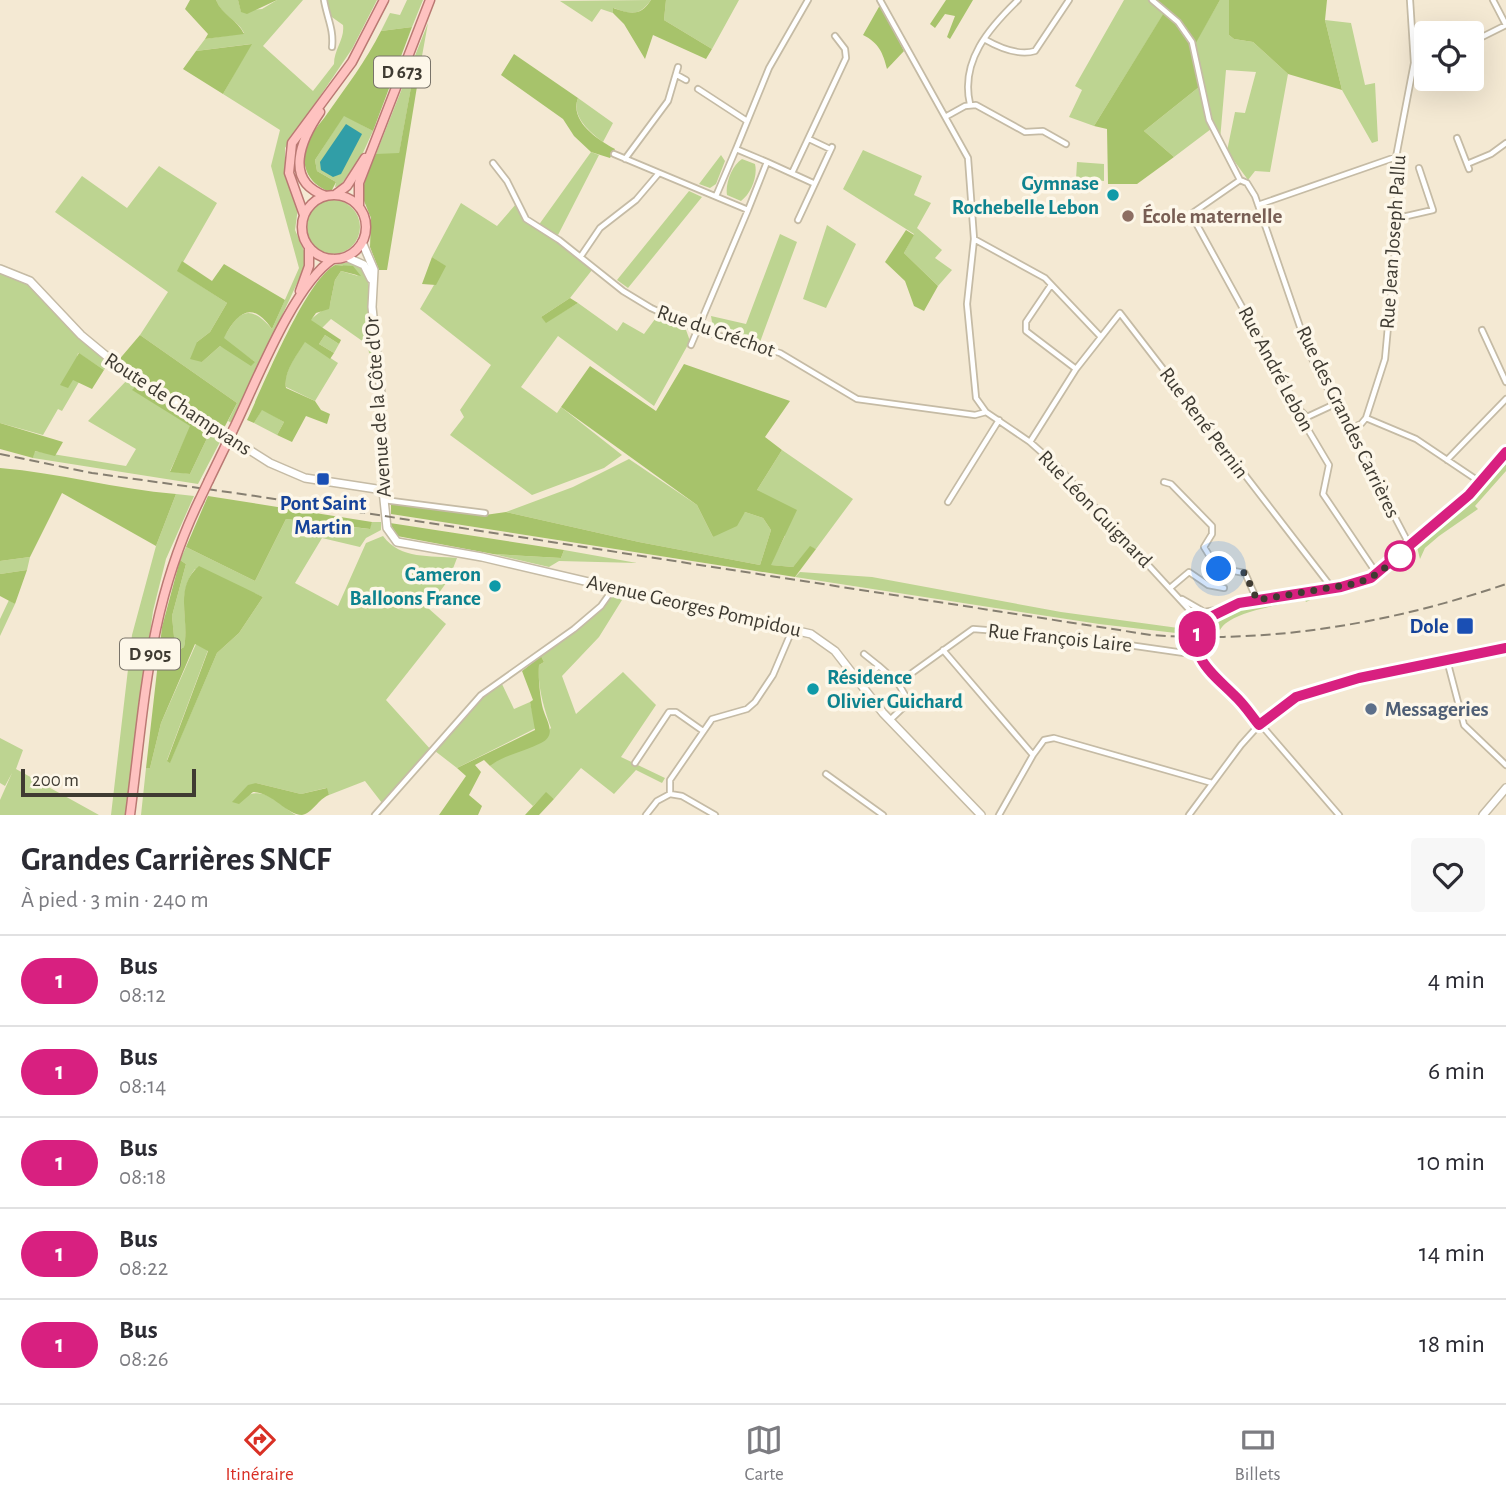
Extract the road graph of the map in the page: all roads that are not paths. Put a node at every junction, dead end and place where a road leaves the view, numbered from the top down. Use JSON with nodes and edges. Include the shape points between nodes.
{"nodes":[{"id":1,"x":324,"y":0,"type":"edge"},
{"id":2,"x":384,"y":0,"type":"edge"},
{"id":3,"x":429,"y":0,"type":"edge"},
{"id":4,"x":807,"y":0,"type":"edge"},
{"id":5,"x":880,"y":0,"type":"edge"},
{"id":6,"x":1018,"y":0,"type":"edge"},
{"id":7,"x":1069,"y":0,"type":"edge"},
{"id":8,"x":1152,"y":0,"type":"edge"},
{"id":9,"x":1409,"y":0,"type":"edge"},
{"id":10,"x":1493,"y":0,"type":"edge"},
{"id":11,"x":835,"y":36,"type":"dead end"},
{"id":12,"x":1484,"y":36,"type":"edge"},
{"id":13,"x":984,"y":40,"type":"junction"},
{"id":14,"x":332,"y":47,"type":"dead end"},
{"id":15,"x":678,"y":67,"type":"dead end"},
{"id":16,"x":677,"y":75,"type":"junction"},
{"id":17,"x":686,"y":80,"type":"dead end"},
{"id":18,"x":698,"y":89,"type":"dead end"},
{"id":19,"x":326,"y":98,"type":"junction"},
{"id":20,"x":970,"y":104,"type":"junction"},
{"id":21,"x":947,"y":116,"type":"junction"},
{"id":22,"x":747,"y":121,"type":"junction"},
{"id":23,"x":1457,"y":138,"type":"dead end"},
{"id":24,"x":809,"y":139,"type":"junction"},
{"id":25,"x":1506,"y":143,"type":"edge"},
{"id":26,"x":374,"y":144,"type":"junction"},
{"id":27,"x":1066,"y":144,"type":"dead end"},
{"id":28,"x":736,"y":149,"type":"junction"},
{"id":29,"x":614,"y":154,"type":"dead end"},
{"id":30,"x":1396,"y":156,"type":"junction"},
{"id":31,"x":625,"y":159,"type":"junction"},
{"id":32,"x":767,"y":162,"type":"junction"},
{"id":33,"x":493,"y":163,"type":"dead end"},
{"id":34,"x":1419,"y":168,"type":"dead end"},
{"id":35,"x":659,"y":173,"type":"junction"},
{"id":36,"x":792,"y":173,"type":"junction"},
{"id":37,"x":1240,"y":180,"type":"junction"},
{"id":38,"x":813,"y":183,"type":"junction"},
{"id":39,"x":331,"y":195,"type":"junction"},
{"id":40,"x":716,"y":196,"type":"junction"},
{"id":41,"x":1258,"y":205,"type":"junction"},
{"id":42,"x":359,"y":207,"type":"junction"},
{"id":43,"x":748,"y":209,"type":"junction"},
{"id":44,"x":304,"y":215,"type":"junction"},
{"id":45,"x":1398,"y":218,"type":"junction"},
{"id":46,"x":798,"y":220,"type":"dead end"},
{"id":47,"x":974,"y":239,"type":"junction"},
{"id":48,"x":362,"y":242,"type":"junction"},
{"id":49,"x":309,"y":247,"type":"junction"},
{"id":50,"x":580,"y":256,"type":"junction"},
{"id":51,"x":346,"y":257,"type":"junction"},
{"id":52,"x":333,"y":259,"type":"junction"},
{"id":53,"x":0,"y":269,"type":"edge"},
{"id":54,"x":1051,"y":285,"type":"junction"},
{"id":55,"x":373,"y":290,"type":"junction"},
{"id":56,"x":298,"y":298,"type":"junction"},
{"id":57,"x":699,"y":330,"type":"junction"},
{"id":58,"x":1482,"y":330,"type":"dead end"},
{"id":59,"x":1101,"y":337,"type":"junction"},
{"id":60,"x":691,"y":345,"type":"dead end"},
{"id":61,"x":1076,"y":369,"type":"junction"},
{"id":62,"x":1506,"y":382,"type":"edge"},
{"id":63,"x":1506,"y":398,"type":"edge"},
{"id":64,"x":1335,"y":404,"type":"junction"},
{"id":65,"x":986,"y":412,"type":"junction"},
{"id":66,"x":1307,"y":417,"type":"junction"},
{"id":67,"x":1366,"y":418,"type":"junction"},
{"id":68,"x":999,"y":420,"type":"junction"},
{"id":69,"x":1348,"y":430,"type":"junction"},
{"id":70,"x":1030,"y":442,"type":"junction"},
{"id":71,"x":1506,"y":452,"type":"edge"},
{"id":72,"x":1447,"y":460,"type":"junction"},
{"id":73,"x":1164,"y":482,"type":"dead end"},
{"id":74,"x":1480,"y":483,"type":"junction"},
{"id":75,"x":383,"y":490,"type":"junction"},
{"id":76,"x":384,"y":500,"type":"junction"},
{"id":77,"x":948,"y":502,"type":"dead end"},
{"id":78,"x":485,"y":513,"type":"dead end"},
{"id":79,"x":386,"y":523,"type":"joint"},
{"id":80,"x":1410,"y":546,"type":"junction"},
{"id":81,"x":1377,"y":574,"type":"junction"},
{"id":82,"x":614,"y":587,"type":"junction"},
{"id":83,"x":1170,"y":588,"type":"junction"},
{"id":84,"x":1224,"y":588,"type":"dead end"},
{"id":85,"x":1332,"y":589,"type":"junction"},
{"id":86,"x":1182,"y":599,"type":"junction"},
{"id":87,"x":1257,"y":600,"type":"junction"},
{"id":88,"x":1224,"y":609,"type":"junction"},
{"id":89,"x":1203,"y":611,"type":"junction"},
{"id":90,"x":1200,"y":620,"type":"junction"},
{"id":91,"x":793,"y":627,"type":"junction"},
{"id":92,"x":1505,"y":648,"type":"edge"},
{"id":93,"x":943,"y":650,"type":"junction"},
{"id":94,"x":1197,"y":652,"type":"junction"},
{"id":95,"x":864,"y":654,"type":"dead end"},
{"id":96,"x":1447,"y":660,"type":"junction"},
{"id":97,"x":879,"y":666,"type":"junction"},
{"id":98,"x":859,"y":682,"type":"junction"},
{"id":99,"x":898,"y":683,"type":"junction"},
{"id":100,"x":890,"y":721,"type":"junction"},
{"id":101,"x":1259,"y":725,"type":"junction"},
{"id":102,"x":704,"y":731,"type":"junction"},
{"id":103,"x":1033,"y":755,"type":"junction"},
{"id":104,"x":635,"y":763,"type":"dead end"},
{"id":105,"x":1506,"y":765,"type":"edge"},
{"id":106,"x":825,"y":774,"type":"dead end"},
{"id":107,"x":1212,"y":783,"type":"junction"},
{"id":108,"x":1506,"y":788,"type":"edge"},
{"id":109,"x":670,"y":794,"type":"junction"},
{"id":110,"x":979,"y":814,"type":"edge"},
{"id":111,"x":130,"y":815,"type":"edge"},
{"id":112,"x":375,"y":815,"type":"edge"},
{"id":113,"x":646,"y":815,"type":"edge"},
{"id":114,"x":715,"y":815,"type":"edge"},
{"id":115,"x":883,"y":815,"type":"edge"},
{"id":116,"x":999,"y":815,"type":"edge"},
{"id":117,"x":1189,"y":815,"type":"edge"},
{"id":118,"x":1339,"y":815,"type":"edge"},
{"id":119,"x":1483,"y":815,"type":"edge"}],
"edges":[{"from":1,"to":14,"type":"street","via":[[334,30]]},
{"from":2,"to":19,"type":"main road","via":[[363,44]]},
{"from":3,"to":26,"type":"main road","number":"D 673"},
{"from":4,"to":22,"type":"street","via":[[769,68]]},
{"from":5,"to":21,"type":"street"},
{"from":6,"to":13,"type":"street"},
{"from":7,"to":13,"type":"street","via":[[1035,51],[1023,52]]},
{"from":8,"to":37,"type":"street","name":"Rue des Grandes Carrières","via":[[1178,22],[1192,42],[1206,108]]},
{"from":9,"to":30,"type":"street","name":"Rue Jean Joseph Pallu","via":[[1414,63]]},
{"from":10,"to":12,"type":"street","via":[[1506,25]]},
{"from":11,"to":24,"type":"street","via":[[846,58]]},
{"from":13,"to":20,"type":"street","via":[[968,72]]},
{"from":15,"to":16,"type":"street"},
{"from":16,"to":17,"type":"street"},
{"from":16,"to":31,"type":"street","via":[[664,108]]},
{"from":18,"to":22,"type":"street"},
{"from":19,"to":39,"type":"main road","via":[[302,139],[299,156],[307,183]]},
{"from":19,"to":44,"type":"main road","via":[[290,150],[291,185]]},
{"from":20,"to":21,"type":"street"},
{"from":20,"to":27,"type":"street","via":[[1025,132],[1043,131]]},
{"from":21,"to":47,"type":"street","via":[[970,166]]},
{"from":22,"to":28,"type":"street"},
{"from":23,"to":25,"type":"street","via":[[1468,167]]},
{"from":24,"to":36,"type":"street"},
{"from":24,"to":38,"type":"street","via":[[831,148]]},
{"from":26,"to":39,"type":"main road","number":"D 673","via":[[347,186]]},
{"from":26,"to":42,"type":"main road","number":"D 673","via":[[358,188]]},
{"from":28,"to":32,"type":"street"},
{"from":28,"to":40,"type":"street"},
{"from":29,"to":31,"type":"street"},
{"from":30,"to":41,"type":"street"},
{"from":30,"to":45,"type":"street","name":"Rue Jean Joseph Pallu"},
{"from":31,"to":35,"type":"street"},
{"from":32,"to":36,"type":"street"},
{"from":32,"to":43,"type":"street"},
{"from":33,"to":50,"type":"street","name":"Rue du Créchot","via":[[526,219]]},
{"from":34,"to":45,"type":"street","via":[[1433,210]]},
{"from":35,"to":40,"type":"street"},
{"from":35,"to":50,"type":"street","via":[[636,200],[600,228]]},
{"from":36,"to":38,"type":"street"},
{"from":37,"to":41,"type":"street","name":"Rue des Grandes Carrières","via":[[1247,183]]},
{"from":37,"to":66,"type":"street","name":"Rue André Lebon","via":[[1191,214],[1297,408]]},
{"from":38,"to":46,"type":"street"},
{"from":39,"to":42,"type":"main road","via":[[348,198]]},
{"from":39,"to":44,"type":"main road","via":[[311,204]]},
{"from":40,"to":43,"type":"street"},
{"from":41,"to":64,"type":"street","name":"Rue des Grandes Carrières","via":[[1309,352]]},
{"from":42,"to":48,"type":"main road","via":[[366,226]]},
{"from":43,"to":57,"type":"street"},
{"from":44,"to":49,"type":"main road","via":[[302,228]]},
{"from":45,"to":67,"type":"street","name":"Rue Jean Joseph Pallu","via":[[1385,359]]},
{"from":47,"to":54,"type":"street"},
{"from":47,"to":65,"type":"street","via":[[967,304],[974,391]]},
{"from":48,"to":51,"type":"main road"},
{"from":48,"to":55,"type":"main road","name":"Avenue de la Côte d'Or","via":[[374,270]]},
{"from":49,"to":52,"type":"main road"},
{"from":49,"to":56,"type":"main road","number":"D 905","via":[[309,266]]},
{"from":50,"to":57,"type":"street","name":"Rue du Créchot","via":[[651,308]]},
{"from":51,"to":52,"type":"main road"},
{"from":51,"to":55,"type":"main road","name":"Avenue de la Côte d'Or","via":[[367,268]]},
{"from":52,"to":56,"type":"main road","number":"D 905"},
{"from":53,"to":75,"type":"main road","name":"Route de Champvans","via":[[30,281],[81,335],[127,373],[270,463],[305,478]]},
{"from":54,"to":59,"type":"street"},
{"from":54,"to":61,"type":"street","via":[[1026,322],[1026,331]]},
{"from":55,"to":75,"type":"main road","name":"Avenue de la Côte d'Or"},
{"from":56,"to":111,"type":"main road","number":"D 905","bridge":true,"via":[[172,561],[156,618]]},
{"from":57,"to":60,"type":"street"},
{"from":57,"to":65,"type":"street","name":"Rue du Créchot","via":[[780,353],[857,399],[975,415]]},
{"from":58,"to":62,"type":"street"},
{"from":59,"to":61,"type":"street","name":"Rue René Pernin"},
{"from":59,"to":85,"type":"street","name":"Rue René Pernin","via":[[1120,313]]},
{"from":61,"to":70,"type":"street","name":"Rue René Pernin"},
{"from":63,"to":72,"type":"street"},
{"from":64,"to":66,"type":"street"},
{"from":64,"to":69,"type":"street","name":"Rue des Grandes Carrières"},
{"from":65,"to":68,"type":"street","name":"Rue Léon Guignard"},
{"from":66,"to":81,"type":"street","name":"Rue André Lebon","via":[[1307,428],[1329,464],[1323,494]]},
{"from":67,"to":69,"type":"street"},
{"from":67,"to":72,"type":"street","via":[[1410,436]]},
{"from":68,"to":70,"type":"street","name":"Rue Léon Guignard"},
{"from":68,"to":77,"type":"street"},
{"from":69,"to":80,"type":"street","name":"Rue des Grandes Carrières"},
{"from":70,"to":83,"type":"street","name":"Rue Léon Guignard"},
{"from":71,"to":74,"type":"street"},
{"from":72,"to":74,"type":"street"},
{"from":73,"to":87,"type":"street","via":[[1212,526],[1204,547],[1211,561],[1219,569],[1245,573]]},
{"from":74,"to":80,"type":"street"},
{"from":75,"to":76,"type":"main road","name":"Avenue de la Côte d'Or"},
{"from":76,"to":78,"type":"street"},
{"from":76,"to":79,"type":"main road","name":"Avenue de la Côte d'Or"},
{"from":79,"to":82,"type":"main road","name":"Avenue Georges Pompidou","via":[[394,540],[406,546],[471,554]]},
{"from":80,"to":81,"type":"street"},
{"from":81,"to":85,"type":"street"},
{"from":82,"to":91,"type":"main road","name":"Avenue Georges Pompidou"},
{"from":82,"to":112,"type":"street","via":[[594,612],[481,695]]},
{"from":83,"to":84,"type":"street","via":[[1189,572],[1208,585]]},
{"from":83,"to":86,"type":"street","name":"Rue Léon Guignard"},
{"from":85,"to":87,"type":"street"},
{"from":86,"to":89,"type":"street","name":"Rue Léon Guignard"},
{"from":86,"to":90,"type":"street","name":"Rue Léon Guignard"},
{"from":87,"to":88,"type":"street"},
{"from":88,"to":89,"type":"street"},
{"from":88,"to":90,"type":"street"},
{"from":89,"to":90,"type":"street"},
{"from":89,"to":90,"type":"street","via":[[1207,615]]},
{"from":90,"to":94,"type":"street","bridge":true},
{"from":91,"to":98,"type":"main road","name":"Avenue Georges Pompidou","via":[[830,646]]},
{"from":91,"to":102,"type":"street","via":[[773,675],[753,705],[716,715]]},
{"from":92,"to":96,"type":"street"},
{"from":93,"to":94,"type":"street","name":"Rue François Laire","via":[[974,629]]},
{"from":93,"to":99,"type":"street","name":"Rue François Laire"},
{"from":93,"to":103,"type":"street"},
{"from":94,"to":101,"type":"street","via":[[1204,668],[1237,697]]},
{"from":95,"to":97,"type":"street"},
{"from":96,"to":101,"type":"street","via":[[1296,697]]},
{"from":96,"to":105,"type":"street","via":[[1464,726]]},
{"from":97,"to":98,"type":"street"},
{"from":97,"to":99,"type":"street"},
{"from":98,"to":100,"type":"main road","name":"Avenue Georges Pompidou"},
{"from":99,"to":100,"type":"street","via":[[909,702]]},
{"from":100,"to":110,"type":"main road","name":"Avenue Georges Pompidou"},
{"from":101,"to":107,"type":"street"},
{"from":101,"to":118,"type":"street"},
{"from":102,"to":104,"type":"street","via":[[669,712]]},
{"from":102,"to":109,"type":"street","via":[[670,780]]},
{"from":103,"to":107,"type":"street","via":[[1044,740],[1054,738]]},
{"from":103,"to":116,"type":"street"},
{"from":106,"to":115,"type":"street"},
{"from":107,"to":117,"type":"street"},
{"from":108,"to":119,"type":"main road"},
{"from":109,"to":113,"type":"street"},
{"from":109,"to":114,"type":"street"}]}
